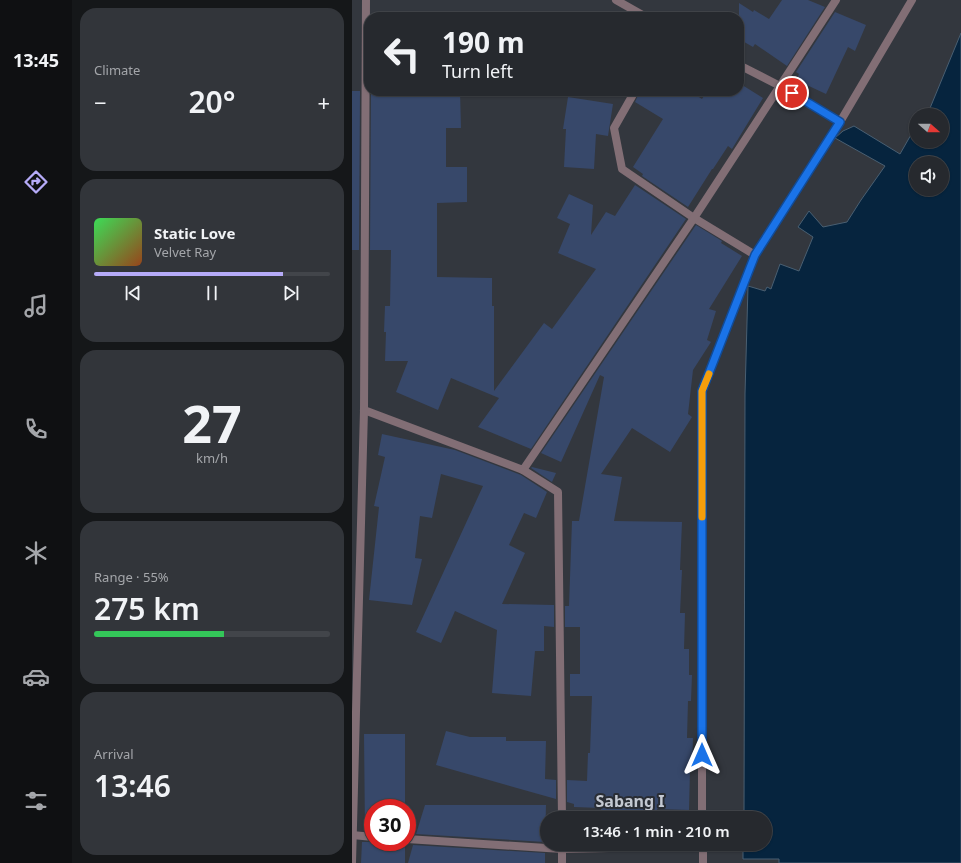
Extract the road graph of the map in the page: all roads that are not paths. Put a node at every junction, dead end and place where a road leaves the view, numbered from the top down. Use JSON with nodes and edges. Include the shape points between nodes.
{"nodes":[{"id":1,"x":366,"y":0,"type":"edge"},
{"id":2,"x":616,"y":0,"type":"edge"},
{"id":3,"x":836,"y":0,"type":"edge"},
{"id":4,"x":912,"y":0,"type":"edge"},
{"id":5,"x":366,"y":12,"type":"edge"},
{"id":6,"x":637,"y":12,"type":"edge"},
{"id":7,"x":744,"y":68,"type":"edge"},
{"id":8,"x":780,"y":86,"type":"junction"},
{"id":9,"x":366,"y":96,"type":"edge"},
{"id":10,"x":632,"y":96,"type":"edge"},
{"id":11,"x":840,"y":122,"type":"junction"},
{"id":12,"x":694,"y":218,"type":"junction"},
{"id":13,"x":755,"y":255,"type":"junction"},
{"id":14,"x":364,"y":410,"type":"junction"},
{"id":15,"x":523,"y":470,"type":"junction"},
{"id":16,"x":562,"y":811,"type":"edge"},
{"id":17,"x":702,"y":811,"type":"edge"},
{"id":18,"x":353,"y":835,"type":"edge"},
{"id":19,"x":364,"y":836,"type":"edge"},
{"id":20,"x":416,"y":839,"type":"edge"},
{"id":21,"x":540,"y":845,"type":"edge"},
{"id":22,"x":562,"y":851,"type":"edge"},
{"id":23,"x":702,"y":851,"type":"edge"},
{"id":24,"x":352,"y":863,"type":"edge"},
{"id":25,"x":562,"y":863,"type":"edge"},
{"id":26,"x":703,"y":863,"type":"edge"}],
"edges":[{"from":1,"to":5,"type":"street"},
{"from":2,"to":6,"type":"street"},
{"from":3,"to":8,"type":"street"},
{"from":4,"to":11,"type":"street"},
{"from":7,"to":8,"type":"street"},
{"from":8,"to":11,"type":"street"},
{"from":8,"to":12,"type":"street"},
{"from":9,"to":14,"type":"street"},
{"from":10,"to":12,"type":"street","via":[[614,128],[622,170]]},
{"from":11,"to":13,"type":"street"},
{"from":12,"to":13,"type":"street"},
{"from":12,"to":15,"type":"street"},
{"from":13,"to":17,"type":"street","via":[[702,391]]},
{"from":14,"to":15,"type":"street"},
{"from":14,"to":18,"type":"street"},
{"from":15,"to":16,"type":"street","via":[[558,492]]},
{"from":18,"to":19,"type":"street"},
{"from":18,"to":24,"type":"street"},
{"from":20,"to":21,"type":"street"},
{"from":22,"to":25,"type":"street"},
{"from":23,"to":26,"type":"street"}]}
